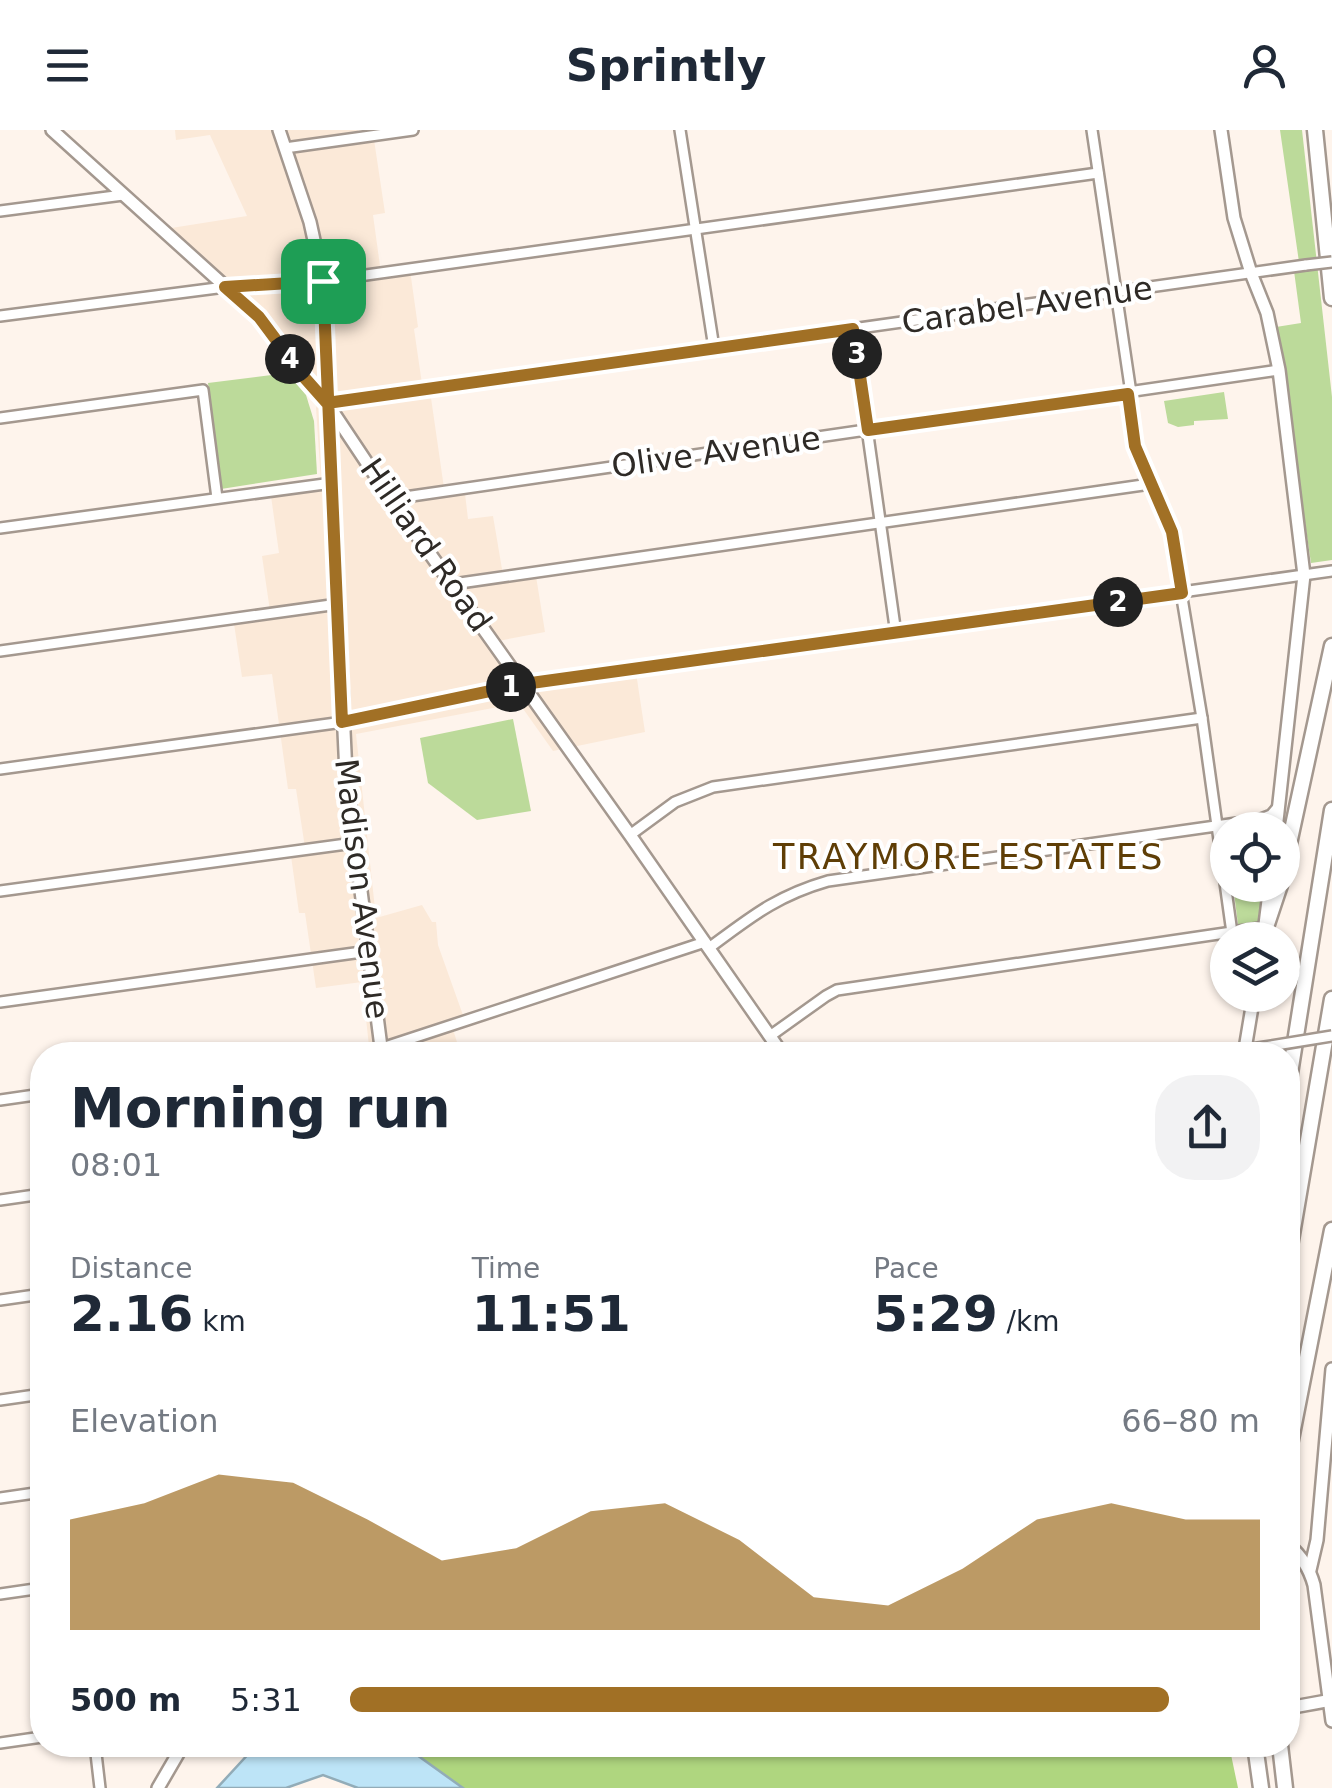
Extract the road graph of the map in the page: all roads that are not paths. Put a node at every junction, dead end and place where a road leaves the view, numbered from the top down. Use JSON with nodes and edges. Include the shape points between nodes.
{"nodes":[{"id":1,"x":52,"y":130,"type":"edge"},
{"id":2,"x":279,"y":130,"type":"edge"},
{"id":3,"x":414,"y":130,"type":"edge"},
{"id":4,"x":680,"y":130,"type":"edge"},
{"id":5,"x":1092,"y":130,"type":"edge"},
{"id":6,"x":1221,"y":130,"type":"edge"},
{"id":7,"x":1315,"y":135,"type":"edge"},
{"id":8,"x":285,"y":148,"type":"junction"},
{"id":9,"x":1098,"y":174,"type":"junction"},
{"id":10,"x":123,"y":195,"type":"junction"},
{"id":11,"x":0,"y":211,"type":"edge"},
{"id":12,"x":696,"y":228,"type":"junction"},
{"id":13,"x":1332,"y":262,"type":"edge"},
{"id":14,"x":1251,"y":273,"type":"junction"},
{"id":15,"x":323,"y":281,"type":"junction"},
{"id":16,"x":225,"y":287,"type":"junction"},
{"id":17,"x":1117,"y":292,"type":"junction"},
{"id":18,"x":1332,"y":298,"type":"edge"},
{"id":19,"x":0,"y":316,"type":"edge"},
{"id":20,"x":853,"y":329,"type":"junction"},
{"id":21,"x":714,"y":348,"type":"junction"},
{"id":22,"x":1278,"y":370,"type":"junction"},
{"id":23,"x":1130,"y":393,"type":"junction"},
{"id":24,"x":327,"y":403,"type":"junction"},
{"id":25,"x":0,"y":418,"type":"edge"},
{"id":26,"x":868,"y":430,"type":"junction"},
{"id":27,"x":332,"y":483,"type":"junction"},
{"id":28,"x":1150,"y":484,"type":"junction"},
{"id":29,"x":217,"y":498,"type":"junction"},
{"id":30,"x":391,"y":499,"type":"junction"},
{"id":31,"x":881,"y":523,"type":"junction"},
{"id":32,"x":0,"y":528,"type":"edge"},
{"id":33,"x":1332,"y":571,"type":"edge"},
{"id":34,"x":1310,"y":574,"type":"junction"},
{"id":35,"x":453,"y":584,"type":"junction"},
{"id":36,"x":1182,"y":593,"type":"junction"},
{"id":37,"x":338,"y":604,"type":"junction"},
{"id":38,"x":896,"y":634,"type":"junction"},
{"id":39,"x":1332,"y":646,"type":"edge"},
{"id":40,"x":0,"y":651,"type":"edge"},
{"id":41,"x":524,"y":684,"type":"junction"},
{"id":42,"x":1202,"y":718,"type":"junction"},
{"id":43,"x":342,"y":722,"type":"junction"},
{"id":44,"x":0,"y":769,"type":"edge"},
{"id":45,"x":1280,"y":805,"type":"junction"},
{"id":46,"x":1332,"y":810,"type":"edge"},
{"id":47,"x":1215,"y":812,"type":"edge"},
{"id":48,"x":1273,"y":812,"type":"edge"},
{"id":49,"x":1278,"y":812,"type":"edge"},
{"id":50,"x":1296,"y":812,"type":"edge"},
{"id":51,"x":1210,"y":825,"type":"edge"},
{"id":52,"x":630,"y":834,"type":"junction"},
{"id":53,"x":354,"y":843,"type":"junction"},
{"id":54,"x":0,"y":891,"type":"edge"},
{"id":55,"x":1210,"y":939,"type":"edge"},
{"id":56,"x":707,"y":945,"type":"junction"},
{"id":57,"x":368,"y":952,"type":"junction"},
{"id":58,"x":1332,"y":1000,"type":"edge"},
{"id":59,"x":0,"y":1002,"type":"edge"},
{"id":60,"x":1247,"y":1012,"type":"edge"},
{"id":61,"x":770,"y":1036,"type":"junction"},
{"id":62,"x":1332,"y":1036,"type":"edge"},
{"id":63,"x":381,"y":1042,"type":"edge"},
{"id":64,"x":412,"y":1042,"type":"edge"},
{"id":65,"x":774,"y":1042,"type":"edge"},
{"id":66,"x":1248,"y":1042,"type":"edge"},
{"id":67,"x":1296,"y":1042,"type":"edge"},
{"id":68,"x":1300,"y":1042,"type":"edge"},
{"id":69,"x":30,"y":1096,"type":"edge"},
{"id":70,"x":0,"y":1100,"type":"edge"},
{"id":71,"x":1300,"y":1188,"type":"edge"},
{"id":72,"x":30,"y":1196,"type":"edge"},
{"id":73,"x":0,"y":1200,"type":"edge"},
{"id":74,"x":1332,"y":1230,"type":"edge"},
{"id":75,"x":30,"y":1296,"type":"edge"},
{"id":76,"x":0,"y":1300,"type":"edge"},
{"id":77,"x":1332,"y":1369,"type":"edge"},
{"id":78,"x":1300,"y":1394,"type":"edge"},
{"id":79,"x":30,"y":1396,"type":"edge"},
{"id":80,"x":0,"y":1400,"type":"edge"},
{"id":81,"x":30,"y":1494,"type":"edge"},
{"id":82,"x":0,"y":1498,"type":"edge"},
{"id":83,"x":1300,"y":1555,"type":"edge"},
{"id":84,"x":1310,"y":1570,"type":"junction"},
{"id":85,"x":30,"y":1590,"type":"edge"},
{"id":86,"x":0,"y":1594,"type":"edge"},
{"id":87,"x":1330,"y":1701,"type":"edge"},
{"id":88,"x":1300,"y":1707,"type":"edge"},
{"id":89,"x":1332,"y":1720,"type":"edge"},
{"id":90,"x":30,"y":1738,"type":"edge"},
{"id":91,"x":0,"y":1743,"type":"edge"},
{"id":92,"x":96,"y":1757,"type":"edge"},
{"id":93,"x":174,"y":1757,"type":"edge"},
{"id":94,"x":1257,"y":1757,"type":"edge"},
{"id":95,"x":1281,"y":1757,"type":"edge"},
{"id":96,"x":100,"y":1788,"type":"edge"},
{"id":97,"x":158,"y":1788,"type":"edge"},
{"id":98,"x":1261,"y":1788,"type":"edge"},
{"id":99,"x":1285,"y":1788,"type":"edge"}],
"edges":[{"from":1,"to":10,"type":"main road","name":"Hilliard Road"},
{"from":2,"to":8,"type":"main road","name":"Madison Avenue"},
{"from":3,"to":8,"type":"street"},
{"from":4,"to":12,"type":"street"},
{"from":5,"to":9,"type":"street"},
{"from":6,"to":14,"type":"main road","via":[[1234,218]]},
{"from":7,"to":18,"type":"highway"},
{"from":8,"to":15,"type":"main road","name":"Madison Avenue"},
{"from":9,"to":12,"type":"street"},
{"from":9,"to":17,"type":"street"},
{"from":10,"to":11,"type":"street"},
{"from":10,"to":16,"type":"main road","name":"Hilliard Road"},
{"from":12,"to":15,"type":"street"},
{"from":12,"to":21,"type":"street"},
{"from":13,"to":14,"type":"street","name":"Carabel Avenue","bridge":true},
{"from":14,"to":17,"type":"street","name":"Carabel Avenue"},
{"from":14,"to":22,"type":"main road"},
{"from":15,"to":16,"type":"street"},
{"from":15,"to":24,"type":"main road","name":"Madison Avenue"},
{"from":16,"to":19,"type":"street"},
{"from":16,"to":24,"type":"main road","name":"Hilliard Road","via":[[259,317]]},
{"from":17,"to":20,"type":"street","name":"Carabel Avenue"},
{"from":17,"to":23,"type":"street"},
{"from":20,"to":21,"type":"street","name":"Carabel Avenue"},
{"from":20,"to":26,"type":"street"},
{"from":21,"to":24,"type":"street","name":"Carabel Avenue"},
{"from":22,"to":23,"type":"street","name":"Olive Avenue"},
{"from":22,"to":34,"type":"main road"},
{"from":23,"to":26,"type":"street","name":"Olive Avenue"},
{"from":23,"to":28,"type":"street","via":[[1135,446]]},
{"from":24,"to":27,"type":"main road","name":"Madison Avenue"},
{"from":24,"to":30,"type":"main road","name":"Hilliard Road"},
{"from":25,"to":29,"type":"street","via":[[203,390]]},
{"from":26,"to":30,"type":"street","name":"Olive Avenue"},
{"from":26,"to":31,"type":"street"},
{"from":27,"to":29,"type":"street"},
{"from":27,"to":37,"type":"main road","name":"Madison Avenue"},
{"from":28,"to":31,"type":"street"},
{"from":28,"to":36,"type":"street","via":[[1172,532]]},
{"from":29,"to":32,"type":"street"},
{"from":30,"to":35,"type":"main road","name":"Hilliard Road"},
{"from":31,"to":35,"type":"street"},
{"from":31,"to":38,"type":"street"},
{"from":33,"to":34,"type":"street"},
{"from":34,"to":36,"type":"street"},
{"from":34,"to":45,"type":"main road"},
{"from":35,"to":41,"type":"main road","name":"Hilliard Road"},
{"from":36,"to":38,"type":"street"},
{"from":36,"to":42,"type":"street"},
{"from":37,"to":40,"type":"street"},
{"from":37,"to":43,"type":"main road","name":"Madison Avenue"},
{"from":38,"to":41,"type":"street"},
{"from":39,"to":50,"type":"highway"},
{"from":41,"to":43,"type":"street"},
{"from":41,"to":52,"type":"main road","name":"Hilliard Road"},
{"from":42,"to":47,"type":"street"},
{"from":42,"to":52,"type":"street","via":[[714,786],[675,802]]},
{"from":43,"to":44,"type":"street"},
{"from":43,"to":53,"type":"main road","name":"Madison Avenue"},
{"from":45,"to":48,"type":"street"},
{"from":45,"to":49,"type":"main road"},
{"from":46,"to":67,"type":"highway"},
{"from":51,"to":56,"type":"street","via":[[828,880],[770,904]]},
{"from":52,"to":56,"type":"main road","name":"Hilliard Road"},
{"from":53,"to":54,"type":"street"},
{"from":53,"to":57,"type":"main road","name":"Madison Avenue"},
{"from":55,"to":61,"type":"street","via":[[837,990]]},
{"from":56,"to":61,"type":"main road","name":"Hilliard Road"},
{"from":56,"to":64,"type":"street"},
{"from":57,"to":59,"type":"street"},
{"from":57,"to":63,"type":"main road","name":"Madison Avenue"},
{"from":58,"to":71,"type":"highway"},
{"from":60,"to":66,"type":"main road"},
{"from":61,"to":65,"type":"main road","name":"Hilliard Road"},
{"from":62,"to":68,"type":"street","bridge":true},
{"from":69,"to":70,"type":"street"},
{"from":72,"to":73,"type":"street"},
{"from":74,"to":78,"type":"highway"},
{"from":75,"to":76,"type":"street"},
{"from":77,"to":84,"type":"main road"},
{"from":79,"to":80,"type":"street"},
{"from":81,"to":82,"type":"street"},
{"from":83,"to":84,"type":"main road"},
{"from":84,"to":87,"type":"main road"},
{"from":85,"to":86,"type":"street"},
{"from":87,"to":88,"type":"main road"},
{"from":87,"to":89,"type":"main road"},
{"from":90,"to":91,"type":"street"},
{"from":92,"to":96,"type":"street"},
{"from":93,"to":97,"type":"main road"},
{"from":94,"to":98,"type":"highway"},
{"from":95,"to":99,"type":"highway"}]}
